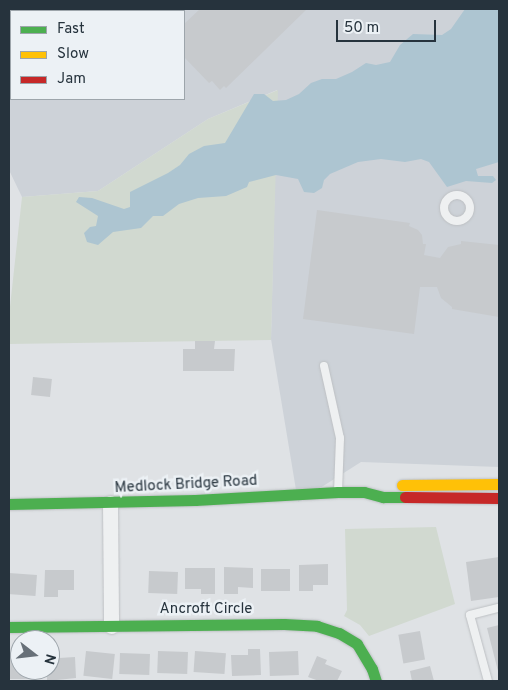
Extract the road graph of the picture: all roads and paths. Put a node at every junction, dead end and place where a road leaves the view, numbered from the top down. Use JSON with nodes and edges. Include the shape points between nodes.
{"nodes":[{"id":1,"x":324,"y":366,"type":"dead end"},
{"id":2,"x":499,"y":484,"type":"edge"},
{"id":3,"x":338,"y":492,"type":"junction"},
{"id":4,"x":364,"y":492,"type":"junction"},
{"id":5,"x":499,"y":498,"type":"edge"},
{"id":6,"x":110,"y":503,"type":"junction"},
{"id":7,"x":9,"y":504,"type":"edge"},
{"id":8,"x":499,"y":608,"type":"edge"},
{"id":9,"x":111,"y":626,"type":"junction"},
{"id":10,"x":9,"y":627,"type":"edge"},
{"id":11,"x":376,"y":681,"type":"edge"},
{"id":12,"x":488,"y":681,"type":"edge"}],
"edges":[{"from":1,"to":3,"type":"lane","via":[[340,438]]},
{"from":2,"to":4,"type":"main road","name":"Medlock Bridge Road","via":[[388,485]]},
{"from":3,"to":4,"type":"main road","name":"Medlock Bridge Road"},
{"from":3,"to":6,"type":"main road","name":"Medlock Bridge Road"},
{"from":4,"to":5,"type":"main road","name":"Medlock Bridge Road","via":[[383,497]]},
{"from":6,"to":7,"type":"main road","name":"Medlock Bridge Road"},
{"from":6,"to":9,"type":"street"},
{"from":8,"to":12,"type":"lane","via":[[470,615]]},
{"from":9,"to":10,"type":"main road","name":"Ancroft Circle"},
{"from":9,"to":11,"type":"main road","name":"Ancroft Circle","via":[[317,626],[339,633],[357,644]]}]}
